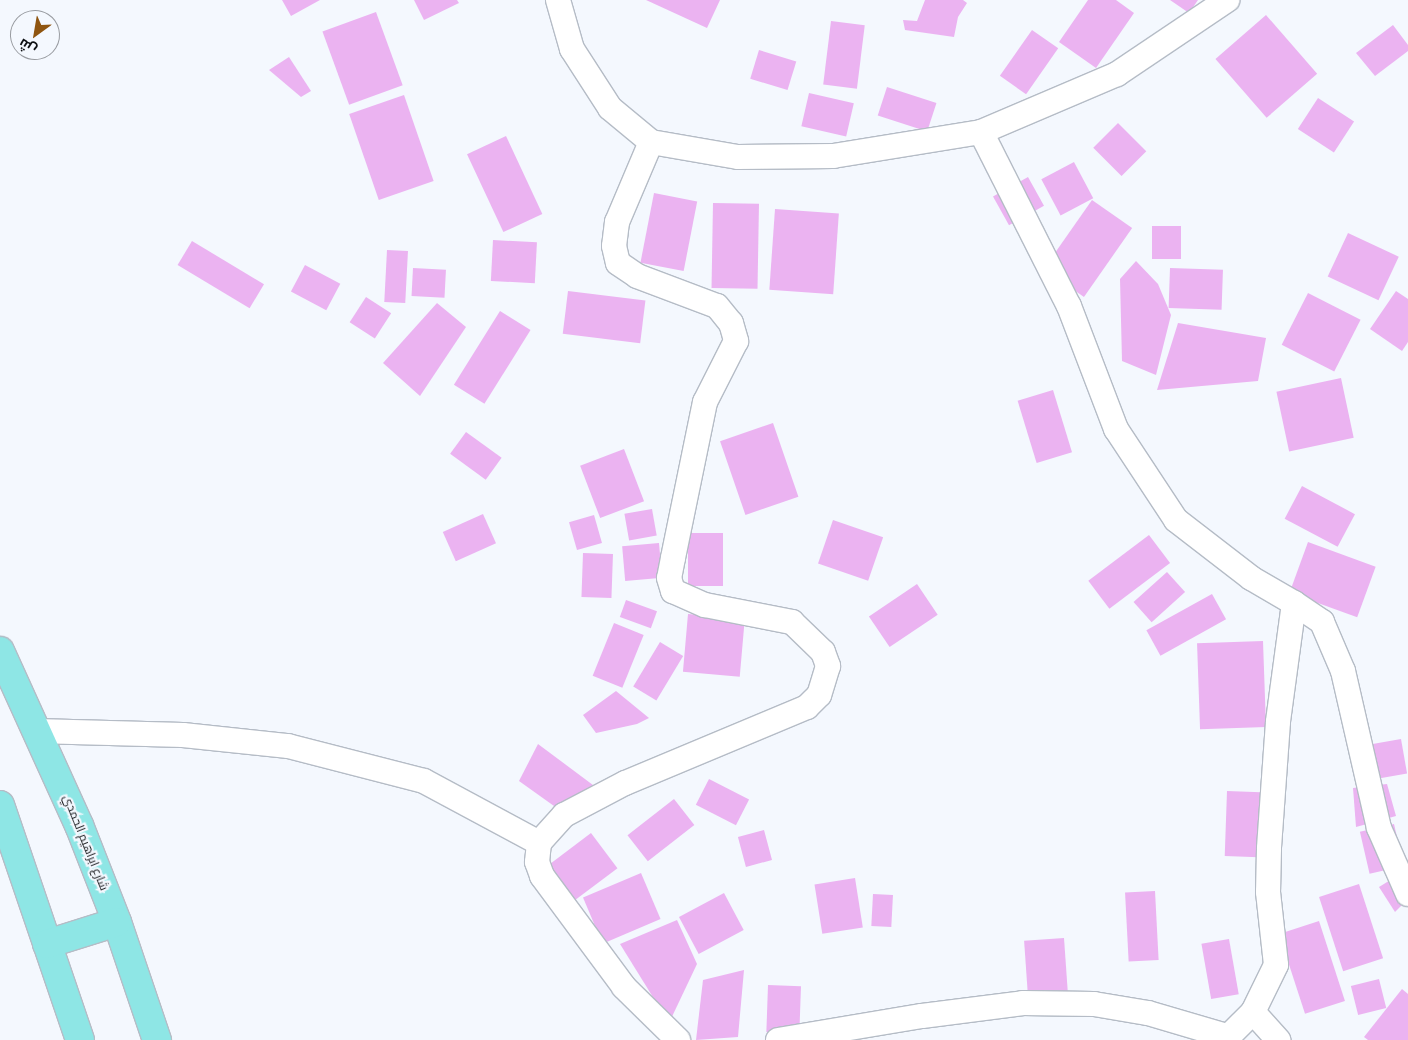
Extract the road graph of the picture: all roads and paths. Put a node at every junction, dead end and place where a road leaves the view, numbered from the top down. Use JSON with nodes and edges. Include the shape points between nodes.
{"nodes":[{"id":1,"x":558,"y":0,"type":"edge"},
{"id":2,"x":1227,"y":0,"type":"edge"},
{"id":3,"x":982,"y":132,"type":"junction"},
{"id":4,"x":651,"y":142,"type":"junction"},
{"id":5,"x":1294,"y":603,"type":"junction"},
{"id":6,"x":0,"y":651,"type":"edge"},
{"id":7,"x":36,"y":731,"type":"junction"},
{"id":8,"x":3,"y":821,"type":"edge"},
{"id":9,"x":539,"y":843,"type":"junction"},
{"id":10,"x":1408,"y":894,"type":"edge"},
{"id":11,"x":117,"y":922,"type":"junction"},
{"id":12,"x":48,"y":944,"type":"junction"},
{"id":13,"x":1253,"y":1012,"type":"junction"},
{"id":14,"x":1225,"y":1038,"type":"edge"},
{"id":15,"x":80,"y":1040,"type":"edge"},
{"id":16,"x":157,"y":1040,"type":"edge"},
{"id":17,"x":678,"y":1040,"type":"edge"},
{"id":18,"x":778,"y":1040,"type":"edge"},
{"id":19,"x":1278,"y":1040,"type":"edge"}],
"edges":[{"from":1,"to":4,"type":"street","via":[[572,49],[610,108]]},
{"from":2,"to":3,"type":"street","via":[[1117,74]]},
{"from":3,"to":4,"type":"street","via":[[833,156],[738,157]]},
{"from":3,"to":5,"type":"street","via":[[1069,306],[1116,429],[1170,512],[1251,578]]},
{"from":4,"to":9,"type":"street","via":[[617,222],[614,246],[618,263],[637,276],[717,306],[731,323],[736,341],[704,402],[669,578],[673,591],[705,605],[792,622],[822,652],[828,666],[826,682],[807,707],[625,783],[564,815]]},
{"from":5,"to":10,"type":"street","via":[[1322,622],[1343,671],[1379,828]]},
{"from":5,"to":13,"type":"street","via":[[1278,722],[1270,849],[1268,892],[1276,965]]},
{"from":6,"to":7,"type":"main road","name":"شارع ابراهيم الحمدي"},
{"from":7,"to":9,"type":"street","via":[[183,735],[288,746],[424,781]]},
{"from":7,"to":11,"type":"main road","name":"شارع ابراهيم الحمدي","via":[[79,825]]},
{"from":8,"to":12,"type":"main road"},
{"from":9,"to":17,"type":"street","via":[[537,862],[542,876],[624,987]]},
{"from":11,"to":12,"type":"main road"},
{"from":11,"to":16,"type":"main road","name":"شارع ابراهيم الحمدي"},
{"from":12,"to":15,"type":"main road"},
{"from":13,"to":14,"type":"street"},
{"from":13,"to":19,"type":"street"},
{"from":14,"to":18,"type":"street","via":[[1148,1013],[1094,1004],[1023,1003],[912,1017]]}]}
